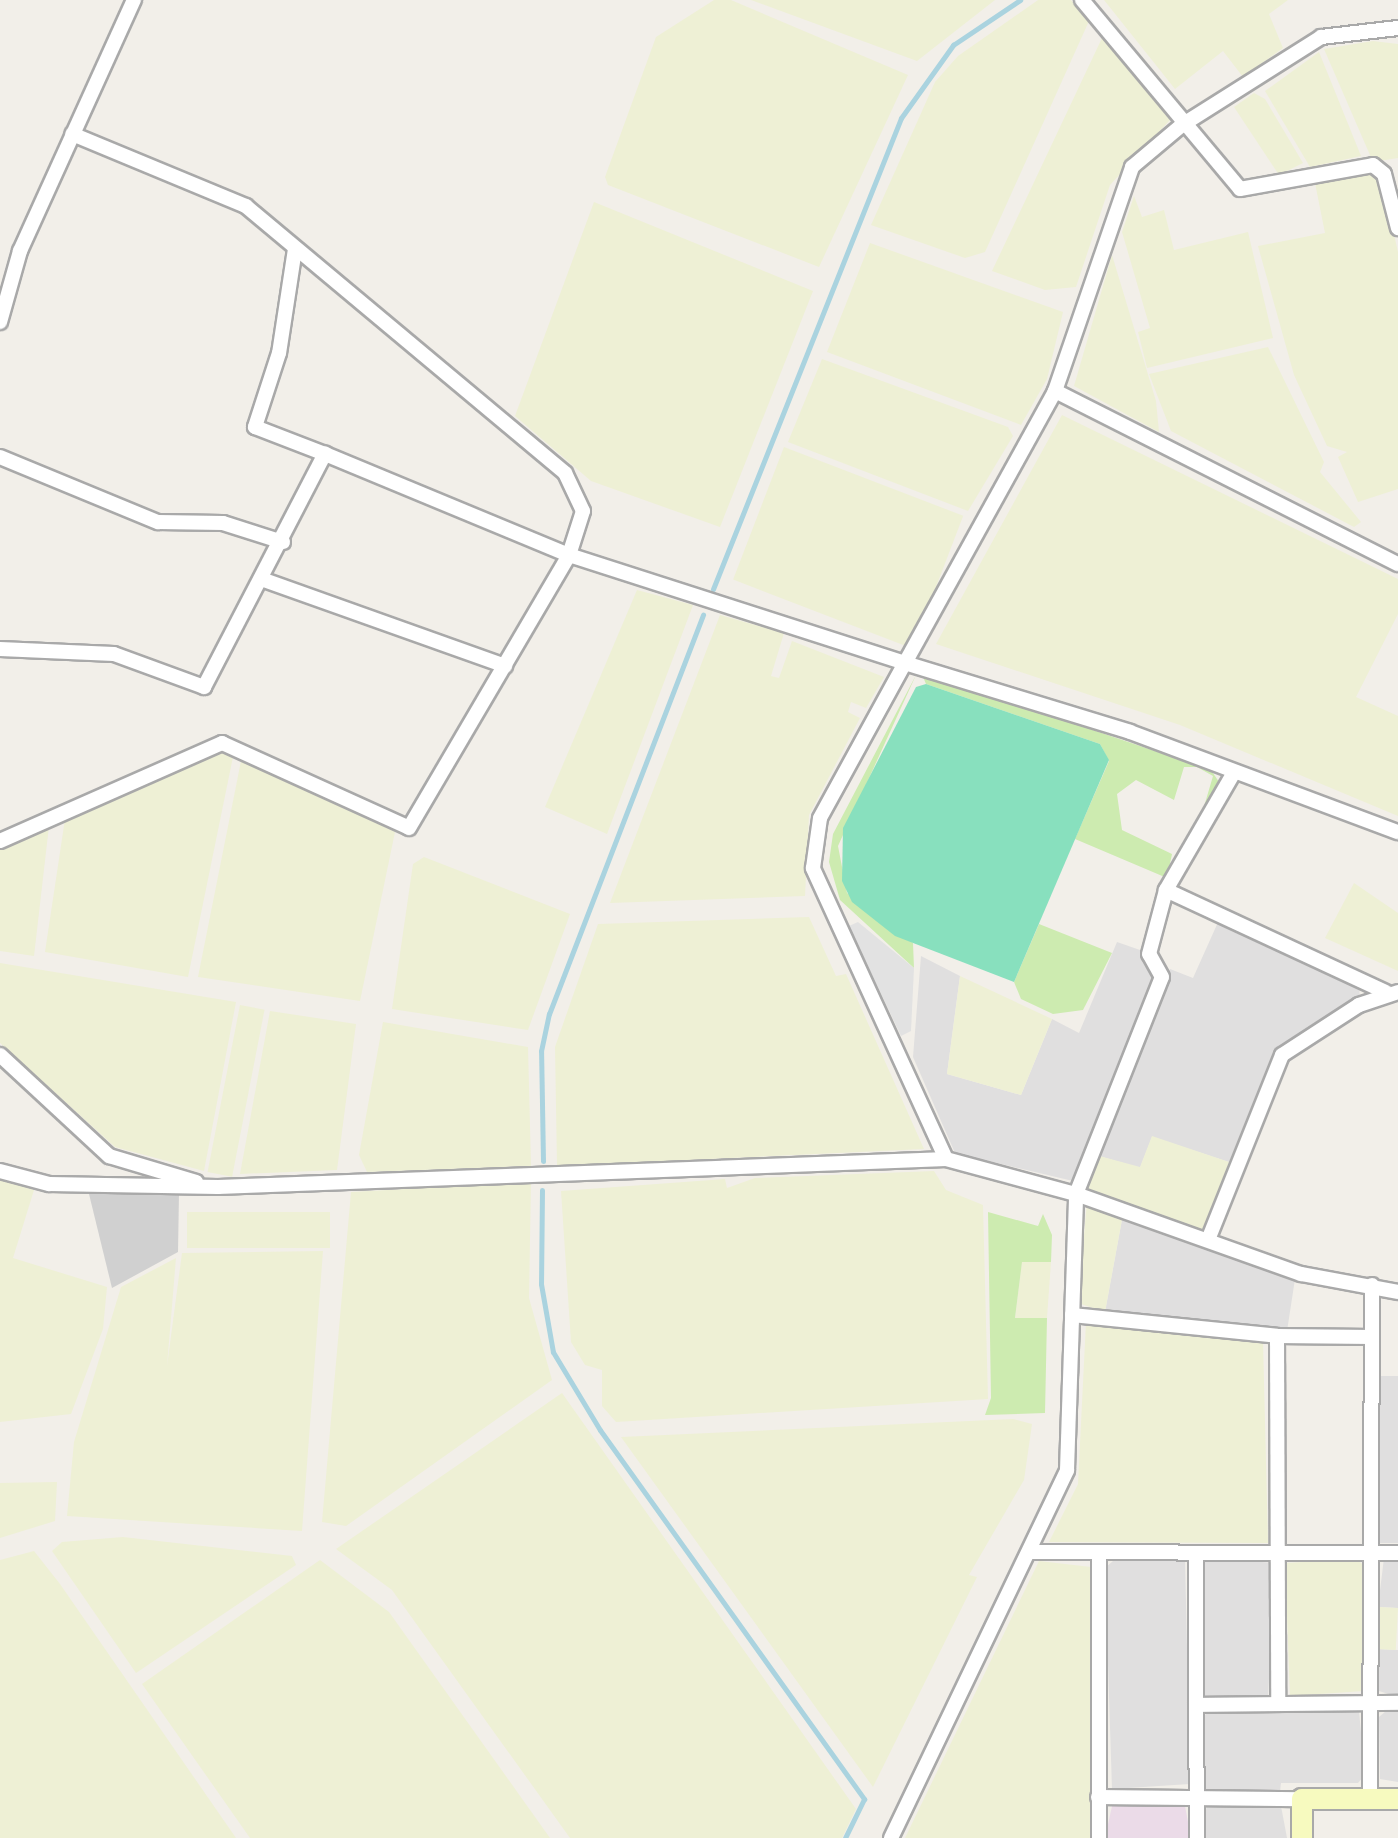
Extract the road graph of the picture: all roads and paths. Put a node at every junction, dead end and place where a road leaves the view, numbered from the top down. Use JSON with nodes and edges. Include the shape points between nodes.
{"nodes":[{"id":1,"x":134,"y":0,"type":"edge"},
{"id":2,"x":1082,"y":0,"type":"edge"},
{"id":3,"x":1398,"y":28,"type":"edge"},
{"id":4,"x":1182,"y":125,"type":"junction"},
{"id":5,"x":72,"y":134,"type":"junction"},
{"id":6,"x":1398,"y":228,"type":"edge"},
{"id":7,"x":295,"y":249,"type":"junction"},
{"id":8,"x":0,"y":322,"type":"edge"},
{"id":9,"x":1055,"y":391,"type":"junction"},
{"id":10,"x":325,"y":454,"type":"junction"},
{"id":11,"x":0,"y":457,"type":"edge"},
{"id":12,"x":283,"y":542,"type":"junction"},
{"id":13,"x":569,"y":555,"type":"junction"},
{"id":14,"x":1398,"y":564,"type":"edge"},
{"id":15,"x":264,"y":580,"type":"junction"},
{"id":16,"x":0,"y":649,"type":"edge"},
{"id":17,"x":905,"y":663,"type":"junction"},
{"id":18,"x":505,"y":666,"type":"junction"},
{"id":19,"x":1233,"y":774,"type":"junction"},
{"id":20,"x":1398,"y":832,"type":"edge"},
{"id":21,"x":0,"y":841,"type":"edge"},
{"id":22,"x":1166,"y":890,"type":"junction"},
{"id":23,"x":1392,"y":992,"type":"edge"},
{"id":24,"x":0,"y":1055,"type":"edge"},
{"id":25,"x":946,"y":1159,"type":"junction"},
{"id":26,"x":0,"y":1171,"type":"edge"},
{"id":27,"x":218,"y":1187,"type":"junction"},
{"id":28,"x":1076,"y":1194,"type":"junction"},
{"id":29,"x":1208,"y":1240,"type":"junction"},
{"id":30,"x":1372,"y":1285,"type":"junction"},
{"id":31,"x":1398,"y":1292,"type":"edge"},
{"id":32,"x":1072,"y":1315,"type":"junction"},
{"id":33,"x":1277,"y":1336,"type":"junction"},
{"id":34,"x":1372,"y":1337,"type":"junction"},
{"id":35,"x":1032,"y":1552,"type":"junction"},
{"id":36,"x":1372,"y":1552,"type":"junction"},
{"id":37,"x":1196,"y":1553,"type":"junction"},
{"id":38,"x":1279,"y":1553,"type":"junction"},
{"id":39,"x":1398,"y":1553,"type":"edge"},
{"id":40,"x":1099,"y":1554,"type":"junction"},
{"id":41,"x":1371,"y":1702,"type":"junction"},
{"id":42,"x":1398,"y":1703,"type":"edge"},
{"id":43,"x":1278,"y":1704,"type":"junction"},
{"id":44,"x":1196,"y":1705,"type":"junction"},
{"id":45,"x":1098,"y":1797,"type":"junction"},
{"id":46,"x":1197,"y":1797,"type":"junction"},
{"id":47,"x":1302,"y":1799,"type":"junction"},
{"id":48,"x":1398,"y":1799,"type":"edge"},
{"id":49,"x":1370,"y":1800,"type":"junction"},
{"id":50,"x":891,"y":1838,"type":"edge"},
{"id":51,"x":1099,"y":1838,"type":"edge"},
{"id":52,"x":1197,"y":1838,"type":"edge"},
{"id":53,"x":1302,"y":1838,"type":"edge"}],
"edges":[{"from":1,"to":5,"type":"street"},
{"from":2,"to":4,"type":"street"},
{"from":3,"to":4,"type":"street","via":[[1321,37]]},
{"from":4,"to":6,"type":"street","via":[[1240,189],[1380,167]]},
{"from":4,"to":9,"type":"street","via":[[1132,167]]},
{"from":5,"to":7,"type":"street","via":[[210,186]]},
{"from":5,"to":8,"type":"street","via":[[20,251]]},
{"from":7,"to":10,"type":"street","via":[[279,353],[255,427]]},
{"from":7,"to":13,"type":"street","via":[[565,473],[583,511]]},
{"from":9,"to":14,"type":"street"},
{"from":9,"to":17,"type":"street"},
{"from":10,"to":12,"type":"street"},
{"from":10,"to":13,"type":"street"},
{"from":11,"to":12,"type":"street","via":[[158,522],[223,523]]},
{"from":12,"to":15,"type":"street"},
{"from":13,"to":17,"type":"street"},
{"from":13,"to":18,"type":"street"},
{"from":15,"to":16,"type":"street","via":[[204,687],[114,654]]},
{"from":15,"to":18,"type":"street"},
{"from":17,"to":19,"type":"street","via":[[1130,732]]},
{"from":17,"to":25,"type":"street","via":[[820,818],[813,868]]},
{"from":18,"to":21,"type":"street","via":[[409,828],[222,743]]},
{"from":19,"to":20,"type":"street"},
{"from":19,"to":22,"type":"street"},
{"from":22,"to":23,"type":"street"},
{"from":22,"to":28,"type":"street","via":[[1149,954],[1162,977]]},
{"from":23,"to":29,"type":"street","via":[[1282,1055]]},
{"from":24,"to":27,"type":"street","via":[[109,1156]]},
{"from":25,"to":27,"type":"street"},
{"from":25,"to":28,"type":"street"},
{"from":26,"to":27,"type":"street","via":[[49,1184]]},
{"from":28,"to":29,"type":"street"},
{"from":28,"to":32,"type":"street"},
{"from":29,"to":30,"type":"street","via":[[1301,1274]]},
{"from":30,"to":31,"type":"street"},
{"from":30,"to":34,"type":"street"},
{"from":32,"to":33,"type":"street"},
{"from":32,"to":35,"type":"street","via":[[1067,1470]]},
{"from":33,"to":34,"type":"street"},
{"from":33,"to":38,"type":"street"},
{"from":34,"to":36,"type":"street"},
{"from":35,"to":40,"type":"street"},
{"from":35,"to":50,"type":"street"},
{"from":36,"to":38,"type":"street"},
{"from":36,"to":39,"type":"street"},
{"from":36,"to":41,"type":"street"},
{"from":37,"to":38,"type":"street"},
{"from":37,"to":40,"type":"street"},
{"from":37,"to":44,"type":"street"},
{"from":38,"to":43,"type":"street"},
{"from":40,"to":45,"type":"street"},
{"from":41,"to":42,"type":"street"},
{"from":41,"to":43,"type":"street"},
{"from":41,"to":49,"type":"street"},
{"from":43,"to":44,"type":"street"},
{"from":44,"to":46,"type":"street"},
{"from":45,"to":46,"type":"street"},
{"from":45,"to":51,"type":"street"},
{"from":46,"to":47,"type":"street"},
{"from":46,"to":52,"type":"street"},
{"from":47,"to":49,"type":"street"},
{"from":47,"to":53,"type":"street"},
{"from":48,"to":49,"type":"street"}]}
